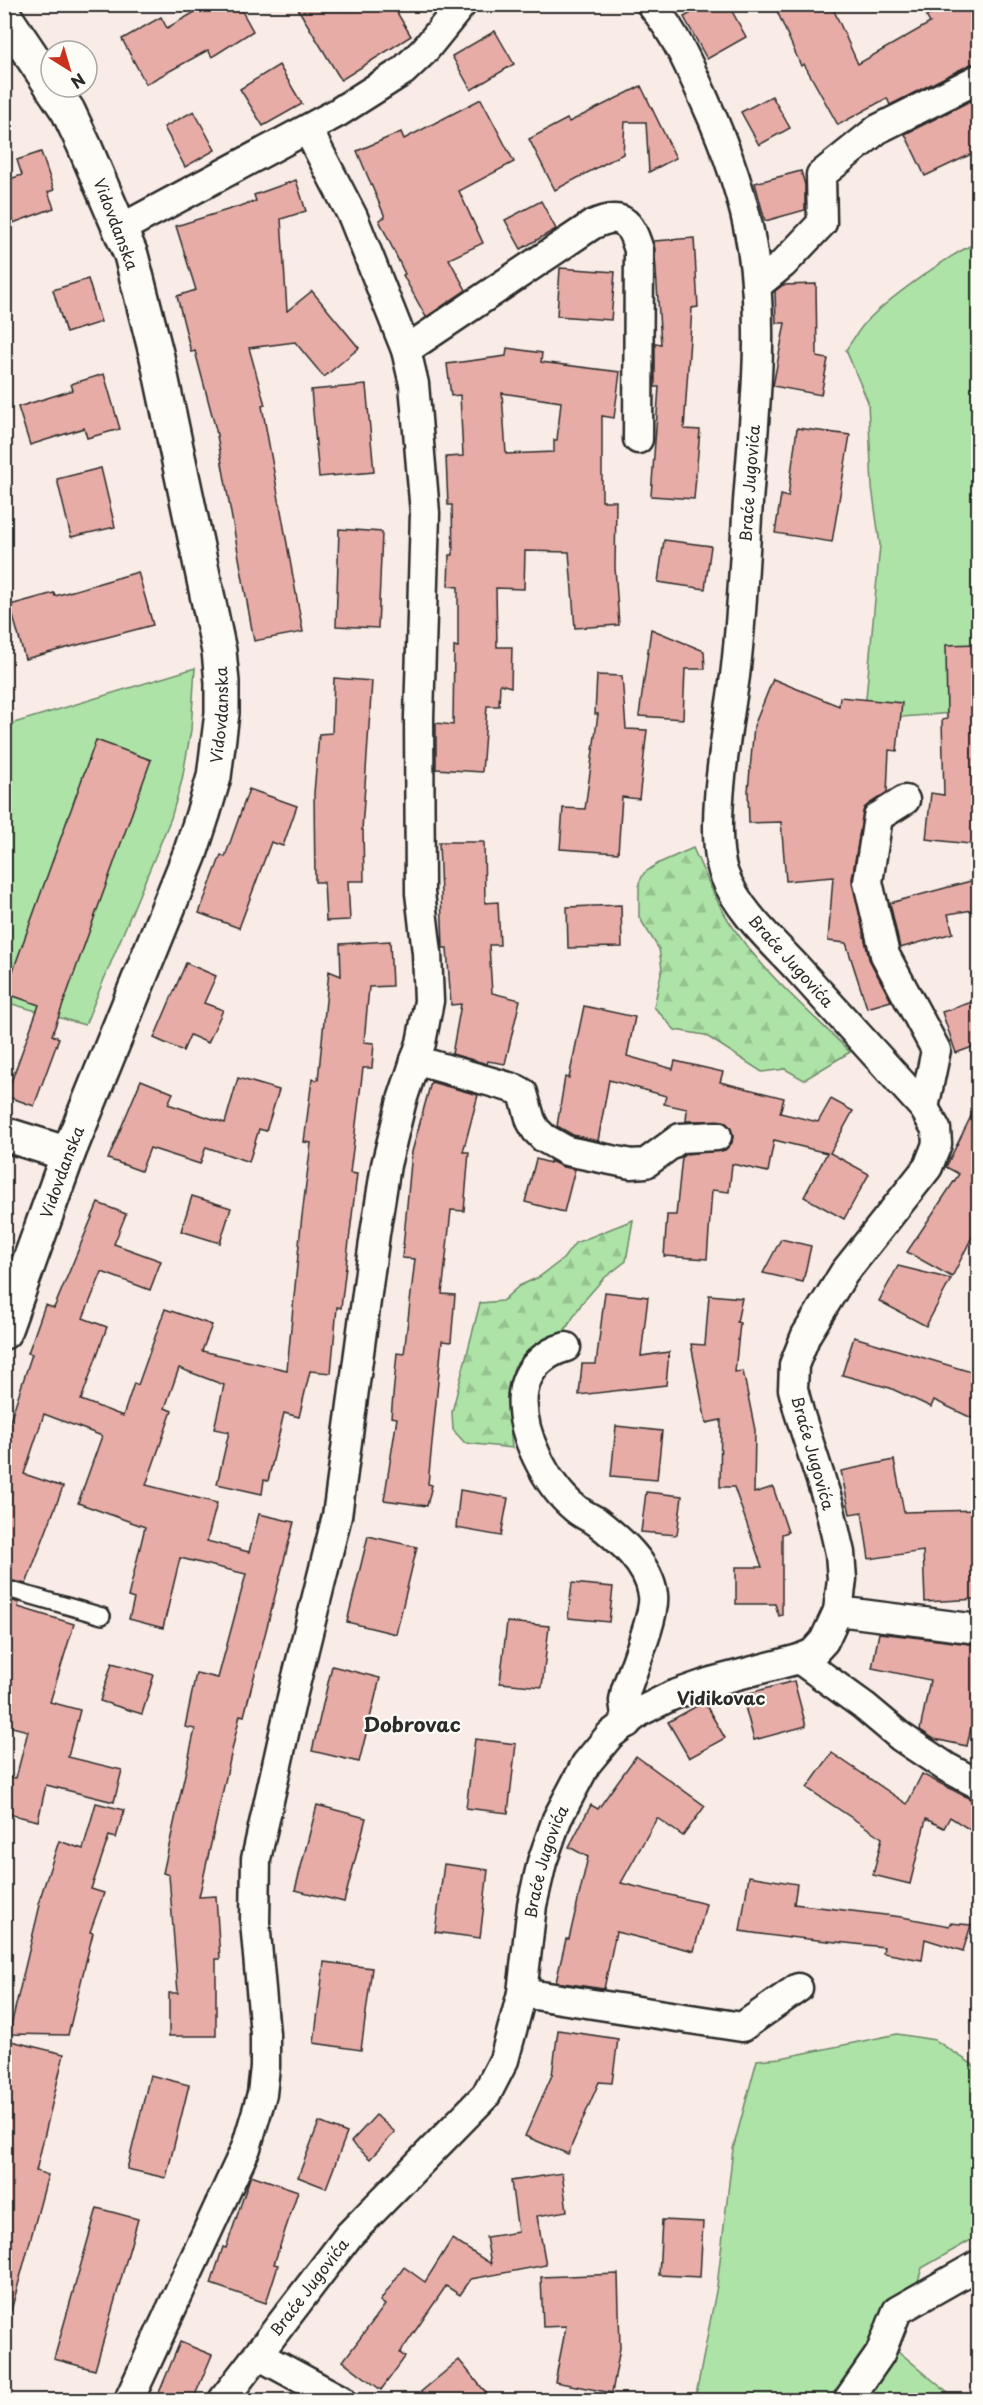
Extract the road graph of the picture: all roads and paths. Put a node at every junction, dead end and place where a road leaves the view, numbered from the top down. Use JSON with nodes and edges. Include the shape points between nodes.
{"nodes":[{"id":1,"x":462,"y":4,"type":"edge"},
{"id":2,"x":651,"y":4,"type":"edge"},
{"id":3,"x":4,"y":15,"type":"edge"},
{"id":4,"x":39,"y":67,"type":"edge"},
{"id":5,"x":978,"y":79,"type":"edge"},
{"id":6,"x":60,"y":99,"type":"edge"},
{"id":7,"x":308,"y":130,"type":"junction"},
{"id":8,"x":120,"y":229,"type":"junction"},
{"id":9,"x":756,"y":286,"type":"junction"},
{"id":10,"x":406,"y":350,"type":"junction"},
{"id":11,"x":638,"y":439,"type":"dead end"},
{"id":12,"x":905,"y":800,"type":"dead end"},
{"id":13,"x":415,"y":1060,"type":"junction"},
{"id":14,"x":924,"y":1108,"type":"junction"},
{"id":15,"x":4,"y":1134,"type":"edge"},
{"id":16,"x":717,"y":1136,"type":"dead end"},
{"id":17,"x":69,"y":1154,"type":"junction"},
{"id":18,"x":4,"y":1332,"type":"edge"},
{"id":19,"x":566,"y":1347,"type":"dead end"},
{"id":20,"x":4,"y":1588,"type":"edge"},
{"id":21,"x":838,"y":1611,"type":"junction"},
{"id":22,"x":102,"y":1616,"type":"dead end"},
{"id":23,"x":978,"y":1629,"type":"edge"},
{"id":24,"x":799,"y":1659,"type":"junction"},
{"id":25,"x":627,"y":1723,"type":"junction"},
{"id":26,"x":978,"y":1784,"type":"edge"},
{"id":27,"x":798,"y":1988,"type":"dead end"},
{"id":28,"x":522,"y":1993,"type":"junction"},
{"id":29,"x":978,"y":2265,"type":"edge"},
{"id":30,"x":258,"y":2355,"type":"junction"},
{"id":31,"x":129,"y":2400,"type":"edge"},
{"id":32,"x":223,"y":2400,"type":"edge"},
{"id":33,"x":341,"y":2400,"type":"edge"},
{"id":34,"x":848,"y":2400,"type":"edge"}],
"edges":[{"from":1,"to":7,"type":"street","via":[[403,70]]},
{"from":2,"to":9,"type":"street","name":"Braće Jugovića","via":[[682,49],[726,147],[746,216]]},
{"from":3,"to":4,"type":"street","name":"Vidovdanska"},
{"from":5,"to":9,"type":"street","via":[[878,129],[821,175],[822,223]]},
{"from":6,"to":8,"type":"street","name":"Vidovdanska"},
{"from":7,"to":8,"type":"street"},
{"from":7,"to":10,"type":"street","via":[[353,217]]},
{"from":8,"to":17,"type":"street","name":"Vidovdanska","via":[[131,255],[157,357],[219,651],[222,713],[214,777],[190,854]]},
{"from":9,"to":14,"type":"street","name":"Braće Jugovića","via":[[756,396],[718,852],[733,894]]},
{"from":10,"to":11,"type":"street","via":[[592,225],[608,218],[622,219],[633,230],[639,250]]},
{"from":10,"to":13,"type":"street","via":[[414,384],[426,513],[419,717],[420,892],[429,1002]]},
{"from":12,"to":14,"type":"street","via":[[878,817],[868,882],[885,955],[936,1050]]},
{"from":13,"to":16,"type":"street","via":[[523,1093],[536,1130],[567,1151],[631,1164],[646,1163],[680,1138]]},
{"from":13,"to":31,"type":"street","via":[[386,1165],[337,1516],[256,1859],[255,1922],[265,2034],[262,2094],[246,2148]]},
{"from":14,"to":21,"type":"street","name":"Braće Jugovića","via":[[936,1129],[938,1144],[928,1167],[844,1273],[806,1335],[794,1365],[799,1412],[840,1553]]},
{"from":15,"to":17,"type":"street"},
{"from":17,"to":18,"type":"street","name":"Vidovdanska"},
{"from":19,"to":25,"type":"street","via":[[547,1354],[533,1367],[524,1385],[521,1410],[528,1437],[543,1468],[576,1510],[632,1553],[654,1595],[626,1690]]},
{"from":20,"to":22,"type":"lane"},
{"from":21,"to":23,"type":"street"},
{"from":21,"to":24,"type":"street","name":"Braće Jugovića","via":[[824,1641],[813,1653]]},
{"from":24,"to":25,"type":"street","name":"Braće Jugovića","via":[[671,1696]]},
{"from":24,"to":26,"type":"street","via":[[901,1737]]},
{"from":25,"to":28,"type":"street","name":"Braće Jugovića","via":[[610,1735],[586,1764],[557,1819],[532,1905]]},
{"from":27,"to":28,"type":"street","via":[[742,2027]]},
{"from":28,"to":30,"type":"street","name":"Braće Jugovića","via":[[504,2060],[486,2095],[349,2235]]},
{"from":29,"to":34,"type":"street","via":[[897,2311],[880,2354]]},
{"from":30,"to":32,"type":"street","name":"Braće Jugovića"},
{"from":30,"to":33,"type":"street"}]}
